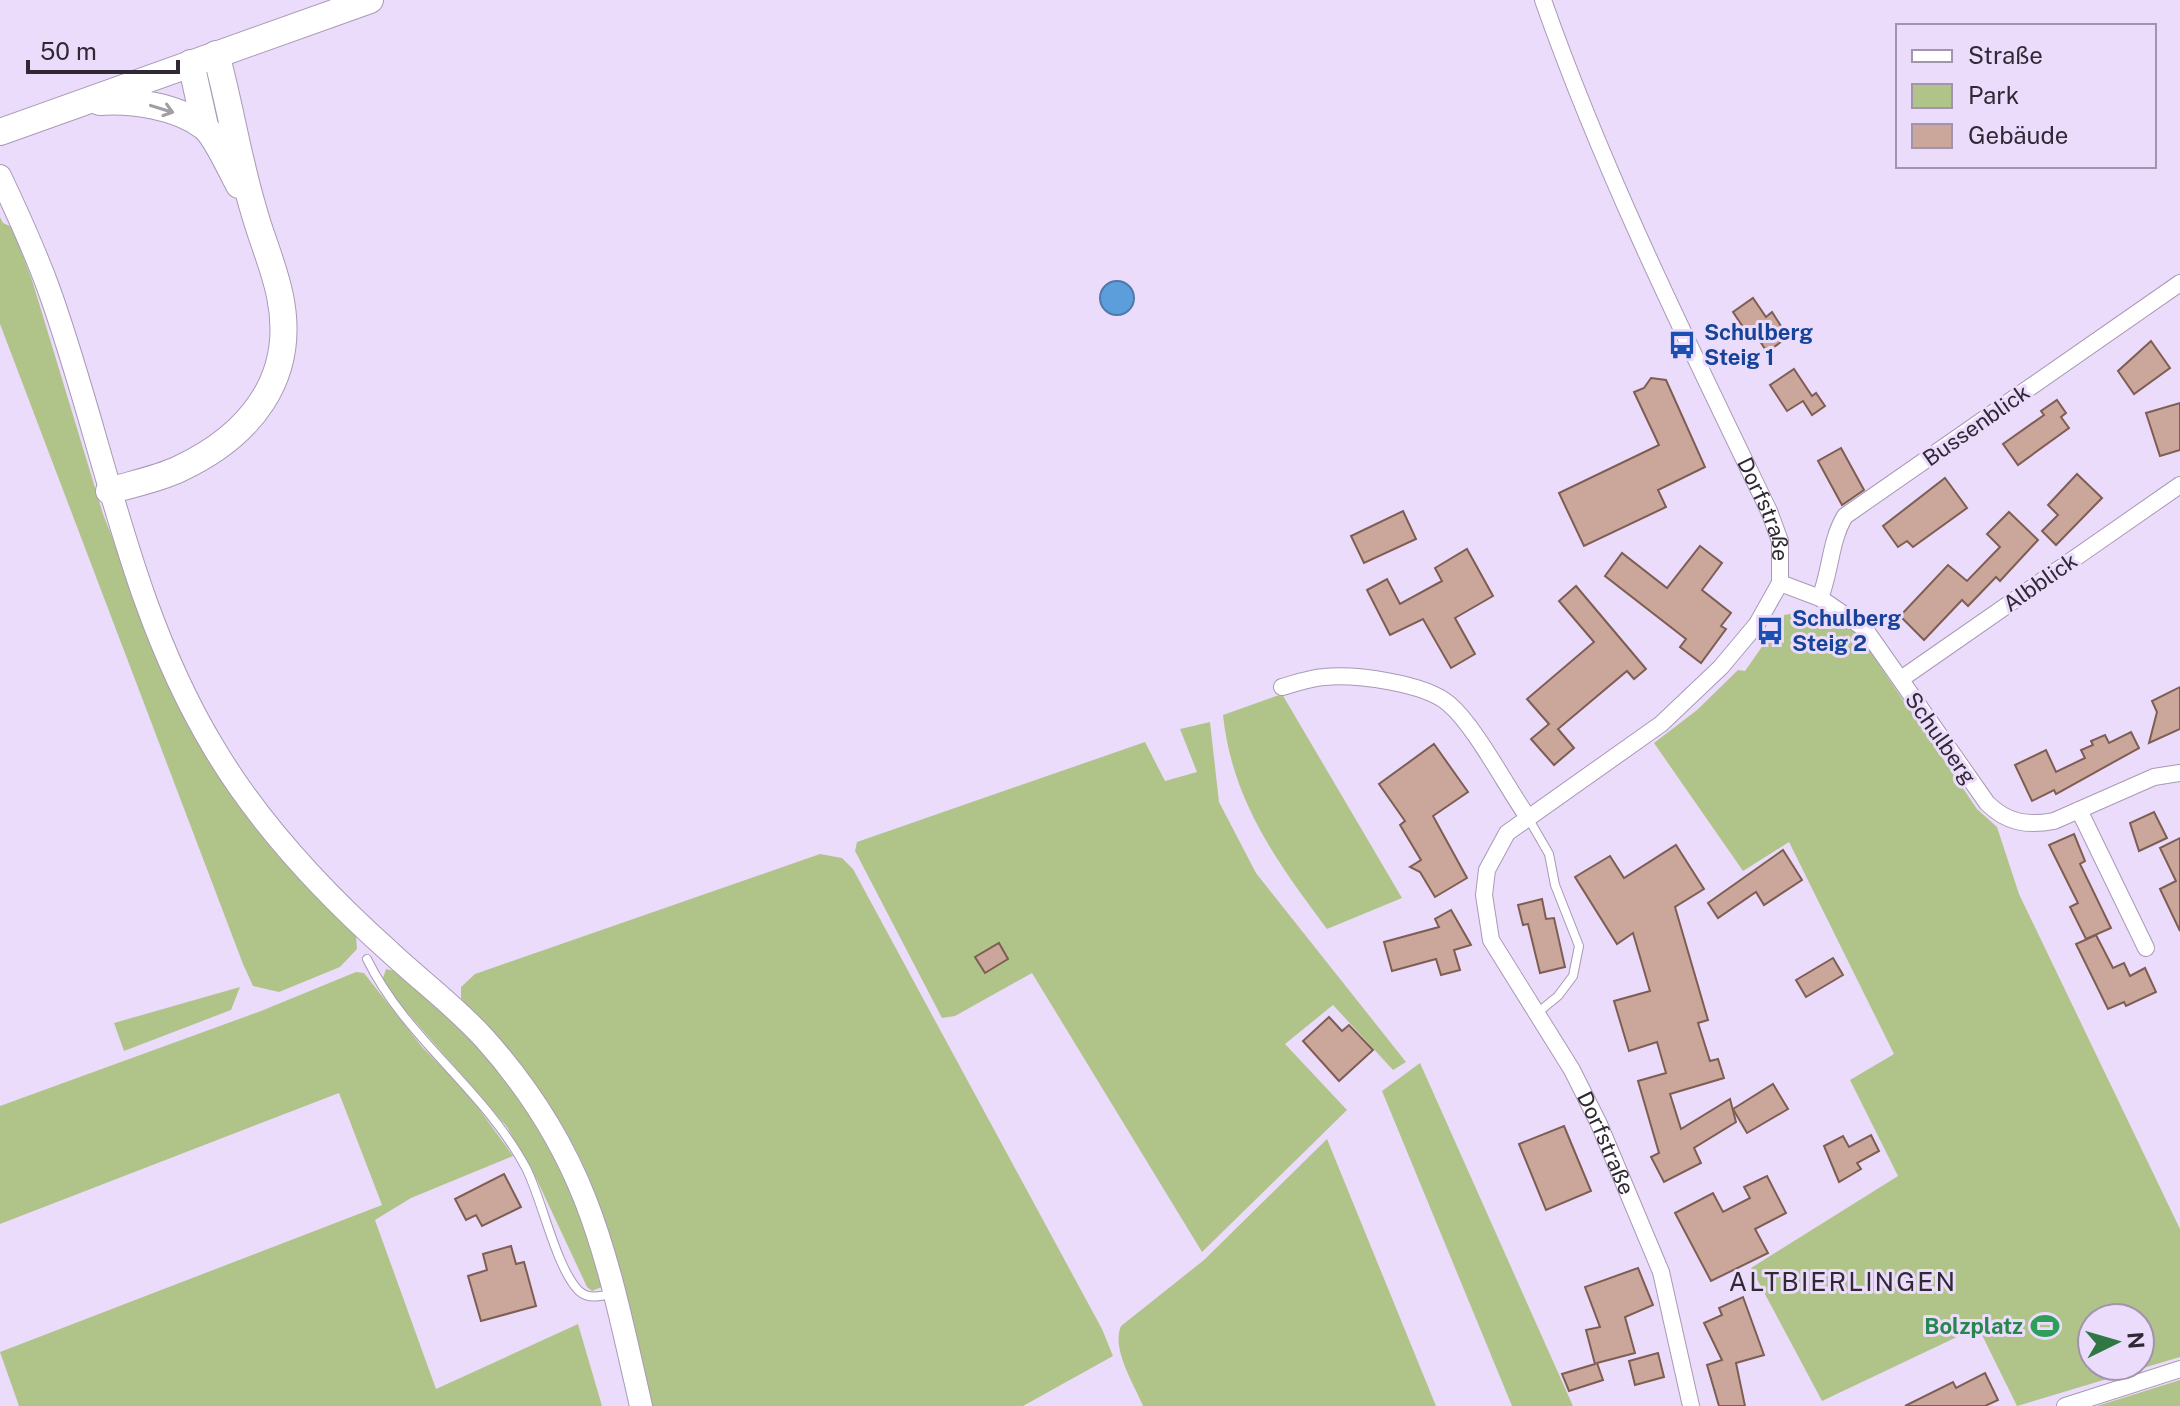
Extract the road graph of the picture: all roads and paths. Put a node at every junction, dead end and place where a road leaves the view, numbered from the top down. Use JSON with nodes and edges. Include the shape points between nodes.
{"nodes":[{"id":1,"x":370,"y":0,"type":"edge"},
{"id":2,"x":1543,"y":0,"type":"edge"},
{"id":3,"x":216,"y":54,"type":"junction"},
{"id":4,"x":191,"y":63,"type":"junction"},
{"id":5,"x":85,"y":103,"type":"junction"},
{"id":6,"x":205,"y":126,"type":"junction"},
{"id":7,"x":0,"y":132,"type":"edge"},
{"id":8,"x":0,"y":176,"type":"edge"},
{"id":9,"x":252,"y":208,"type":"junction"},
{"id":10,"x":2180,"y":283,"type":"edge"},
{"id":11,"x":2180,"y":485,"type":"edge"},
{"id":12,"x":109,"y":491,"type":"junction"},
{"id":13,"x":1780,"y":583,"type":"junction"},
{"id":14,"x":1820,"y":598,"type":"junction"},
{"id":15,"x":1901,"y":679,"type":"junction"},
{"id":16,"x":1282,"y":687,"type":"dead end"},
{"id":17,"x":2180,"y":773,"type":"edge"},
{"id":18,"x":2079,"y":810,"type":"junction"},
{"id":19,"x":1527,"y":816,"type":"junction"},
{"id":20,"x":2146,"y":948,"type":"dead end"},
{"id":21,"x":367,"y":959,"type":"dead end"},
{"id":22,"x":1536,"y":1014,"type":"junction"},
{"id":23,"x":617,"y":1292,"type":"junction"},
{"id":24,"x":2180,"y":1369,"type":"edge"},
{"id":25,"x":641,"y":1406,"type":"edge"},
{"id":26,"x":1691,"y":1406,"type":"edge"},
{"id":27,"x":2065,"y":1406,"type":"edge"}],
"edges":[{"from":1,"to":3,"type":"main road"},
{"from":2,"to":13,"type":"street","name":"Dorfstraße","via":[[1576,93],[1645,252],[1769,511],[1780,541]]},
{"from":3,"to":4,"type":"main road"},
{"from":3,"to":9,"type":"main road"},
{"from":4,"to":5,"type":"main road"},
{"from":4,"to":6,"type":"main road"},
{"from":5,"to":6,"type":"main road","one_way":true,"via":[[162,107]]},
{"from":5,"to":7,"type":"main road"},
{"from":6,"to":9,"type":"main road"},
{"from":8,"to":12,"type":"street","via":[[48,287]]},
{"from":9,"to":12,"type":"main road","via":[[284,325],[268,392],[242,430],[220,447],[177,471]]},
{"from":10,"to":14,"type":"street","name":"Bussenblick","via":[[1845,516],[1833,535],[1830,572]]},
{"from":11,"to":15,"type":"street","name":"Albblick"},
{"from":12,"to":23,"type":"street","via":[[146,607],[214,749],[270,828],[388,951],[483,1036],[516,1076],[576,1171]]},
{"from":13,"to":14,"type":"street","name":"Schulberg"},
{"from":13,"to":19,"type":"street","name":"Dorfstraße","via":[[1754,628],[1697,693],[1661,724]]},
{"from":14,"to":15,"type":"street","name":"Schulberg","via":[[1865,629]]},
{"from":15,"to":18,"type":"street","name":"Schulberg","via":[[1997,813],[2011,822],[2038,824]]},
{"from":16,"to":19,"type":"street","via":[[1349,677],[1433,695],[1462,720]]},
{"from":17,"to":18,"type":"street","name":"Schulberg","via":[[2154,777]]},
{"from":18,"to":20,"type":"street"},
{"from":19,"to":22,"type":"lane","via":[[1549,854],[1579,946],[1573,976]]},
{"from":19,"to":22,"type":"street","name":"Dorfstraße","via":[[1495,850],[1484,895],[1491,940]]},
{"from":21,"to":23,"type":"lane","via":[[383,991],[467,1086],[520,1158],[580,1293],[596,1298]]},
{"from":22,"to":26,"type":"street","name":"Dorfstraße","via":[[1599,1124],[1661,1272]]},
{"from":23,"to":25,"type":"street"},
{"from":24,"to":27,"type":"street"}]}
